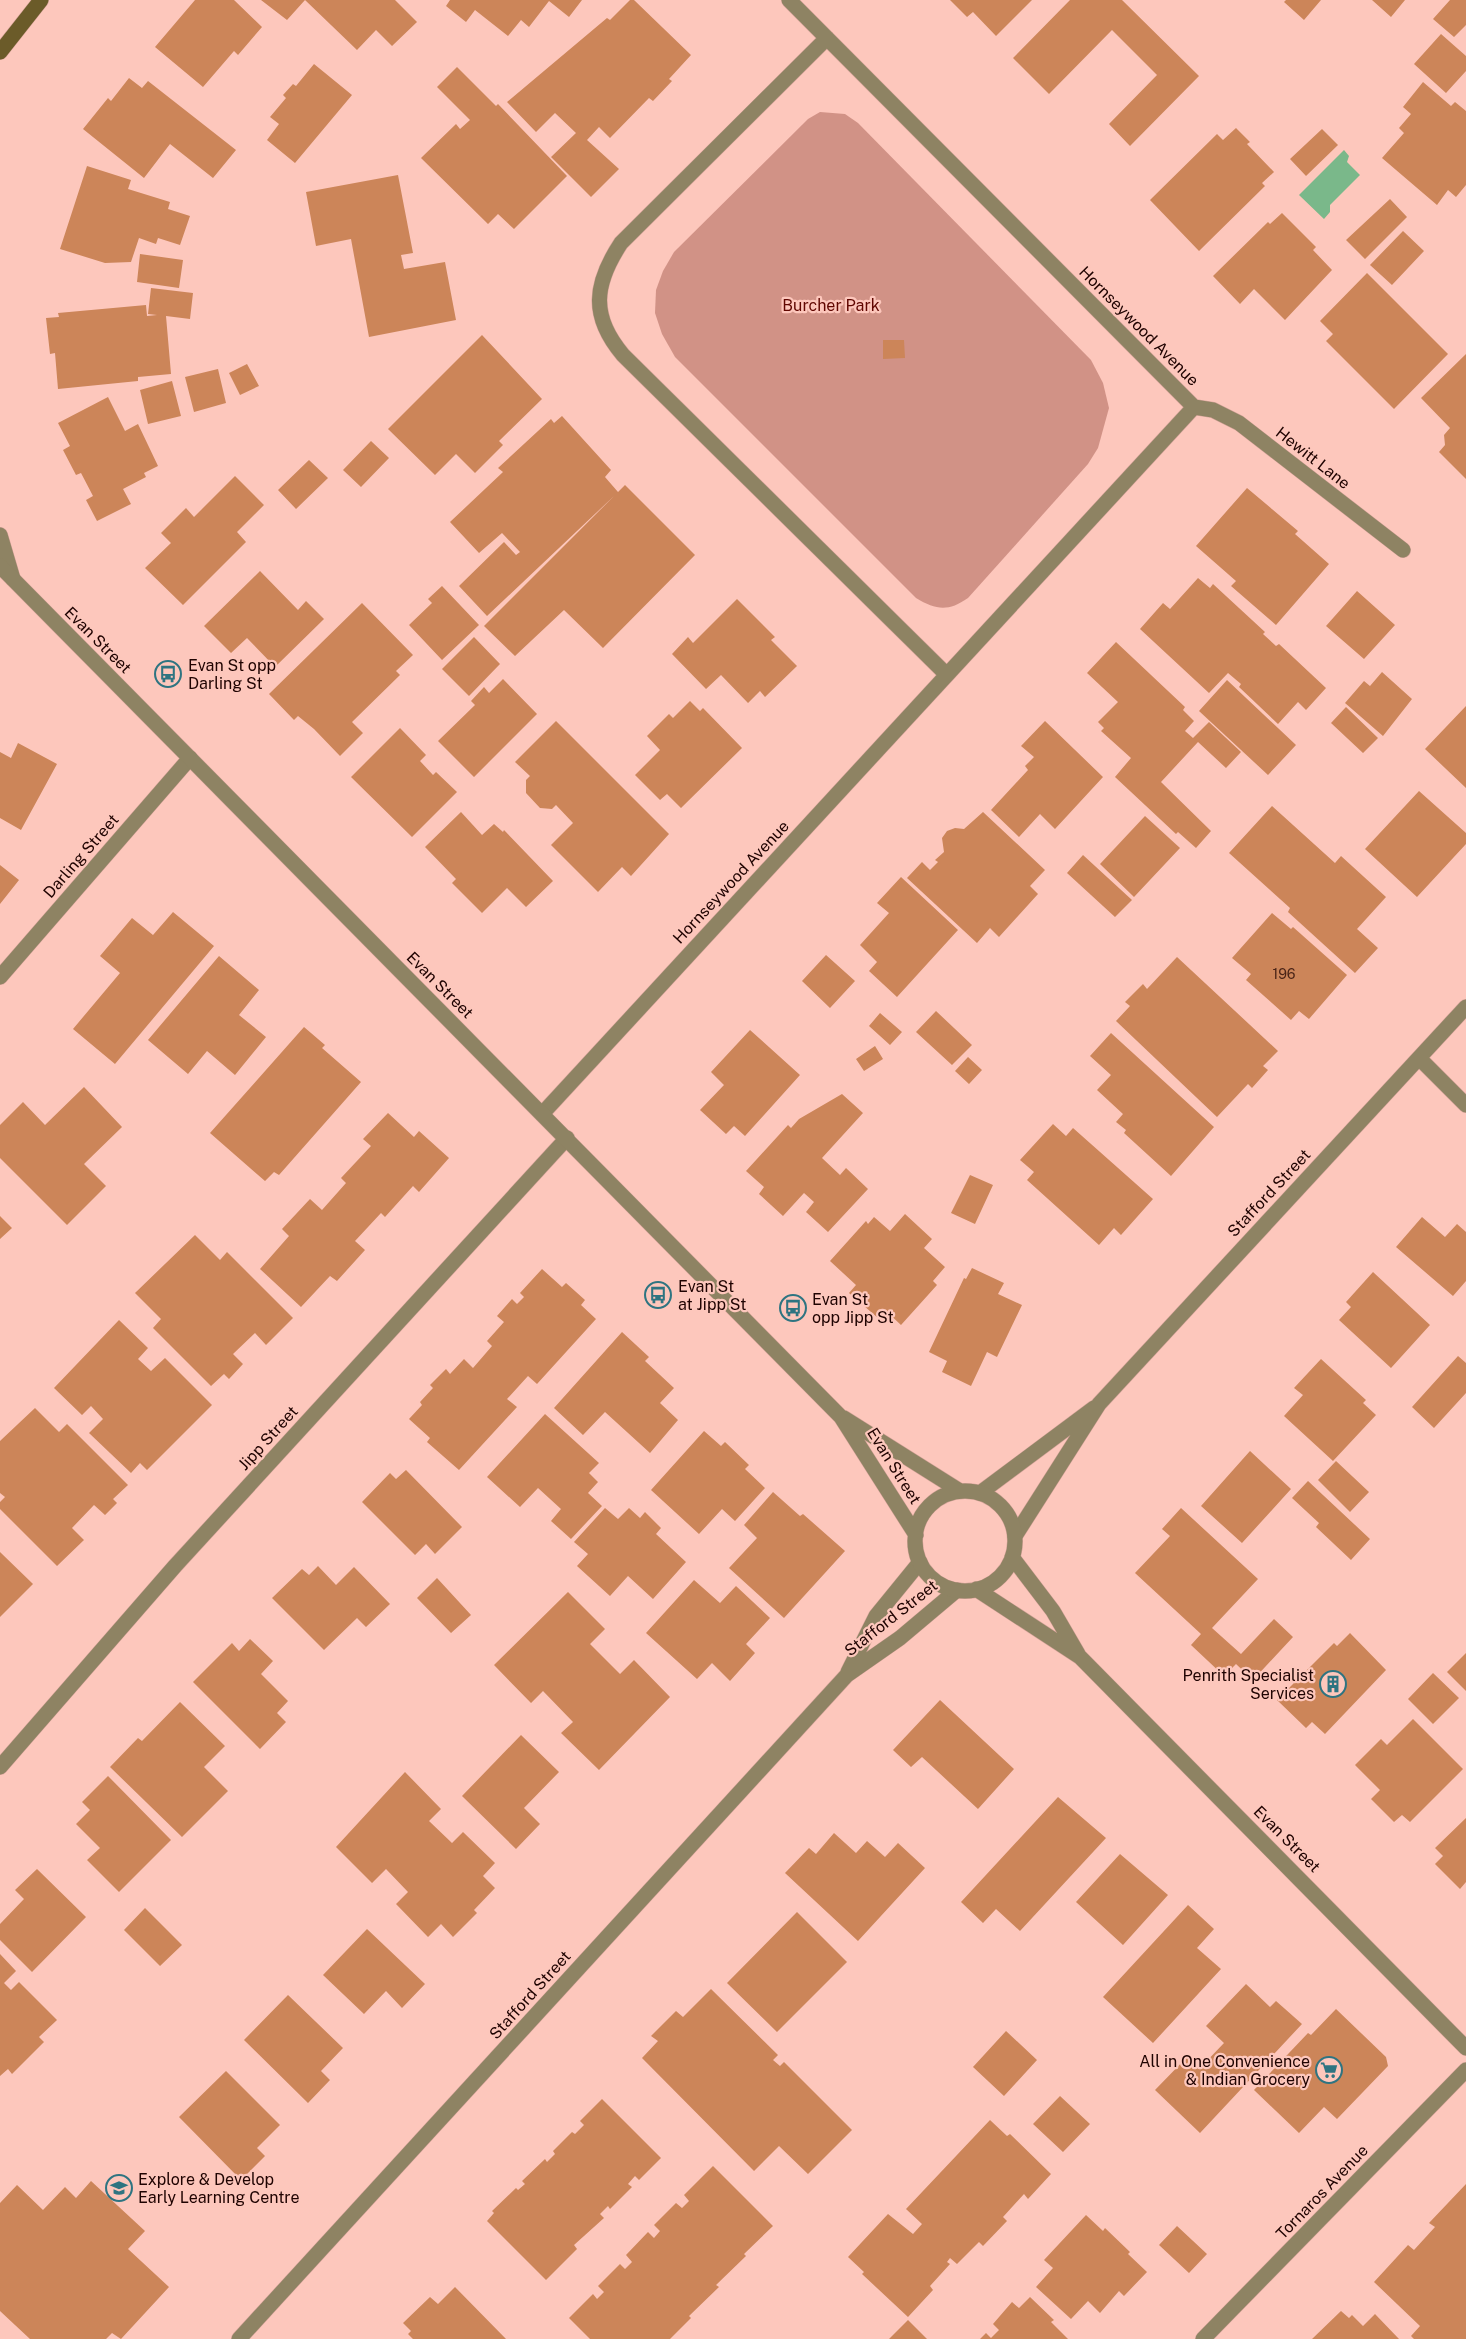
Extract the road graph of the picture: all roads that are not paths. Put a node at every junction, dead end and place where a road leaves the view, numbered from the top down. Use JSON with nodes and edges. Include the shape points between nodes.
{"nodes":[{"id":1,"x":41,"y":0,"type":"edge"},
{"id":2,"x":789,"y":0,"type":"edge"},
{"id":3,"x":827,"y":38,"type":"junction"},
{"id":4,"x":0,"y":52,"type":"edge"},
{"id":5,"x":1194,"y":407,"type":"junction"},
{"id":6,"x":0,"y":535,"type":"edge"},
{"id":7,"x":1403,"y":550,"type":"dead end"},
{"id":8,"x":0,"y":566,"type":"edge"},
{"id":9,"x":13,"y":579,"type":"junction"},
{"id":10,"x":947,"y":675,"type":"junction"},
{"id":11,"x":190,"y":758,"type":"junction"},
{"id":12,"x":0,"y":977,"type":"edge"},
{"id":13,"x":1466,"y":1007,"type":"edge"},
{"id":14,"x":1419,"y":1058,"type":"junction"},
{"id":15,"x":1466,"y":1105,"type":"edge"},
{"id":16,"x":542,"y":1114,"type":"junction"},
{"id":17,"x":567,"y":1138,"type":"junction"},
{"id":18,"x":1099,"y":1404,"type":"junction"},
{"id":19,"x":842,"y":1417,"type":"junction"},
{"id":20,"x":960,"y":1491,"type":"junction"},
{"id":21,"x":980,"y":1493,"type":"junction"},
{"id":22,"x":916,"y":1535,"type":"junction"},
{"id":23,"x":1015,"y":1536,"type":"junction"},
{"id":24,"x":1012,"y":1557,"type":"junction"},
{"id":25,"x":920,"y":1562,"type":"junction"},
{"id":26,"x":976,"y":1589,"type":"junction"},
{"id":27,"x":957,"y":1590,"type":"junction"},
{"id":28,"x":1080,"y":1657,"type":"junction"},
{"id":29,"x":847,"y":1675,"type":"junction"},
{"id":30,"x":0,"y":1767,"type":"edge"},
{"id":31,"x":1466,"y":2048,"type":"edge"},
{"id":32,"x":1466,"y":2070,"type":"edge"},
{"id":33,"x":239,"y":2339,"type":"edge"},
{"id":34,"x":1203,"y":2339,"type":"edge"}],
"edges":[{"from":1,"to":4,"type":"main road"},
{"from":2,"to":3,"type":"street","name":"Hornseywood Avenue"},
{"from":3,"to":5,"type":"street","name":"Hornseywood Avenue"},
{"from":3,"to":10,"type":"street","via":[[621,243],[607,264],[600,286],[601,317],[623,355]]},
{"from":5,"to":7,"type":"street","name":"Hewitt Lane","via":[[1213,410],[1239,423]]},
{"from":5,"to":10,"type":"street","name":"Hornseywood Avenue"},
{"from":6,"to":9,"type":"street","name":"Evan Street"},
{"from":8,"to":9,"type":"street","name":"Evan Street"},
{"from":9,"to":11,"type":"street","name":"Evan Street"},
{"from":10,"to":16,"type":"street","name":"Hornseywood Avenue"},
{"from":11,"to":12,"type":"street","name":"Darling Street"},
{"from":11,"to":16,"type":"street","name":"Evan Street"},
{"from":13,"to":14,"type":"street","name":"Stafford Street"},
{"from":14,"to":15,"type":"street"},
{"from":14,"to":18,"type":"street","name":"Stafford Street"},
{"from":16,"to":17,"type":"street","name":"Evan Street"},
{"from":17,"to":19,"type":"street","name":"Evan Street"},
{"from":17,"to":30,"type":"street","name":"Jipp Street","via":[[175,1566]]},
{"from":18,"to":21,"type":"street","name":"Stafford Street"},
{"from":18,"to":23,"type":"street","name":"Stafford Street"},
{"from":19,"to":20,"type":"street","name":"Evan Street"},
{"from":19,"to":22,"type":"street","name":"Evan Street"},
{"from":20,"to":21,"type":"street"},
{"from":20,"to":22,"type":"street","via":[[935,1501],[925,1510]]},
{"from":21,"to":23,"type":"street","via":[[1004,1509]]},
{"from":22,"to":25,"type":"street"},
{"from":23,"to":24,"type":"street"},
{"from":24,"to":26,"type":"street","via":[[998,1578]]},
{"from":24,"to":28,"type":"street","name":"Evan Street","via":[[1053,1611]]},
{"from":25,"to":27,"type":"street","via":[[935,1581]]},
{"from":25,"to":29,"type":"street","name":"Stafford Street","via":[[876,1616]]},
{"from":26,"to":27,"type":"street"},
{"from":26,"to":28,"type":"street","name":"Evan Street"},
{"from":27,"to":29,"type":"street","name":"Stafford Street","via":[[900,1638]]},
{"from":28,"to":31,"type":"street","name":"Evan Street"},
{"from":29,"to":33,"type":"street","name":"Stafford Street"},
{"from":32,"to":34,"type":"street","name":"Tornaros Avenue"}]}
